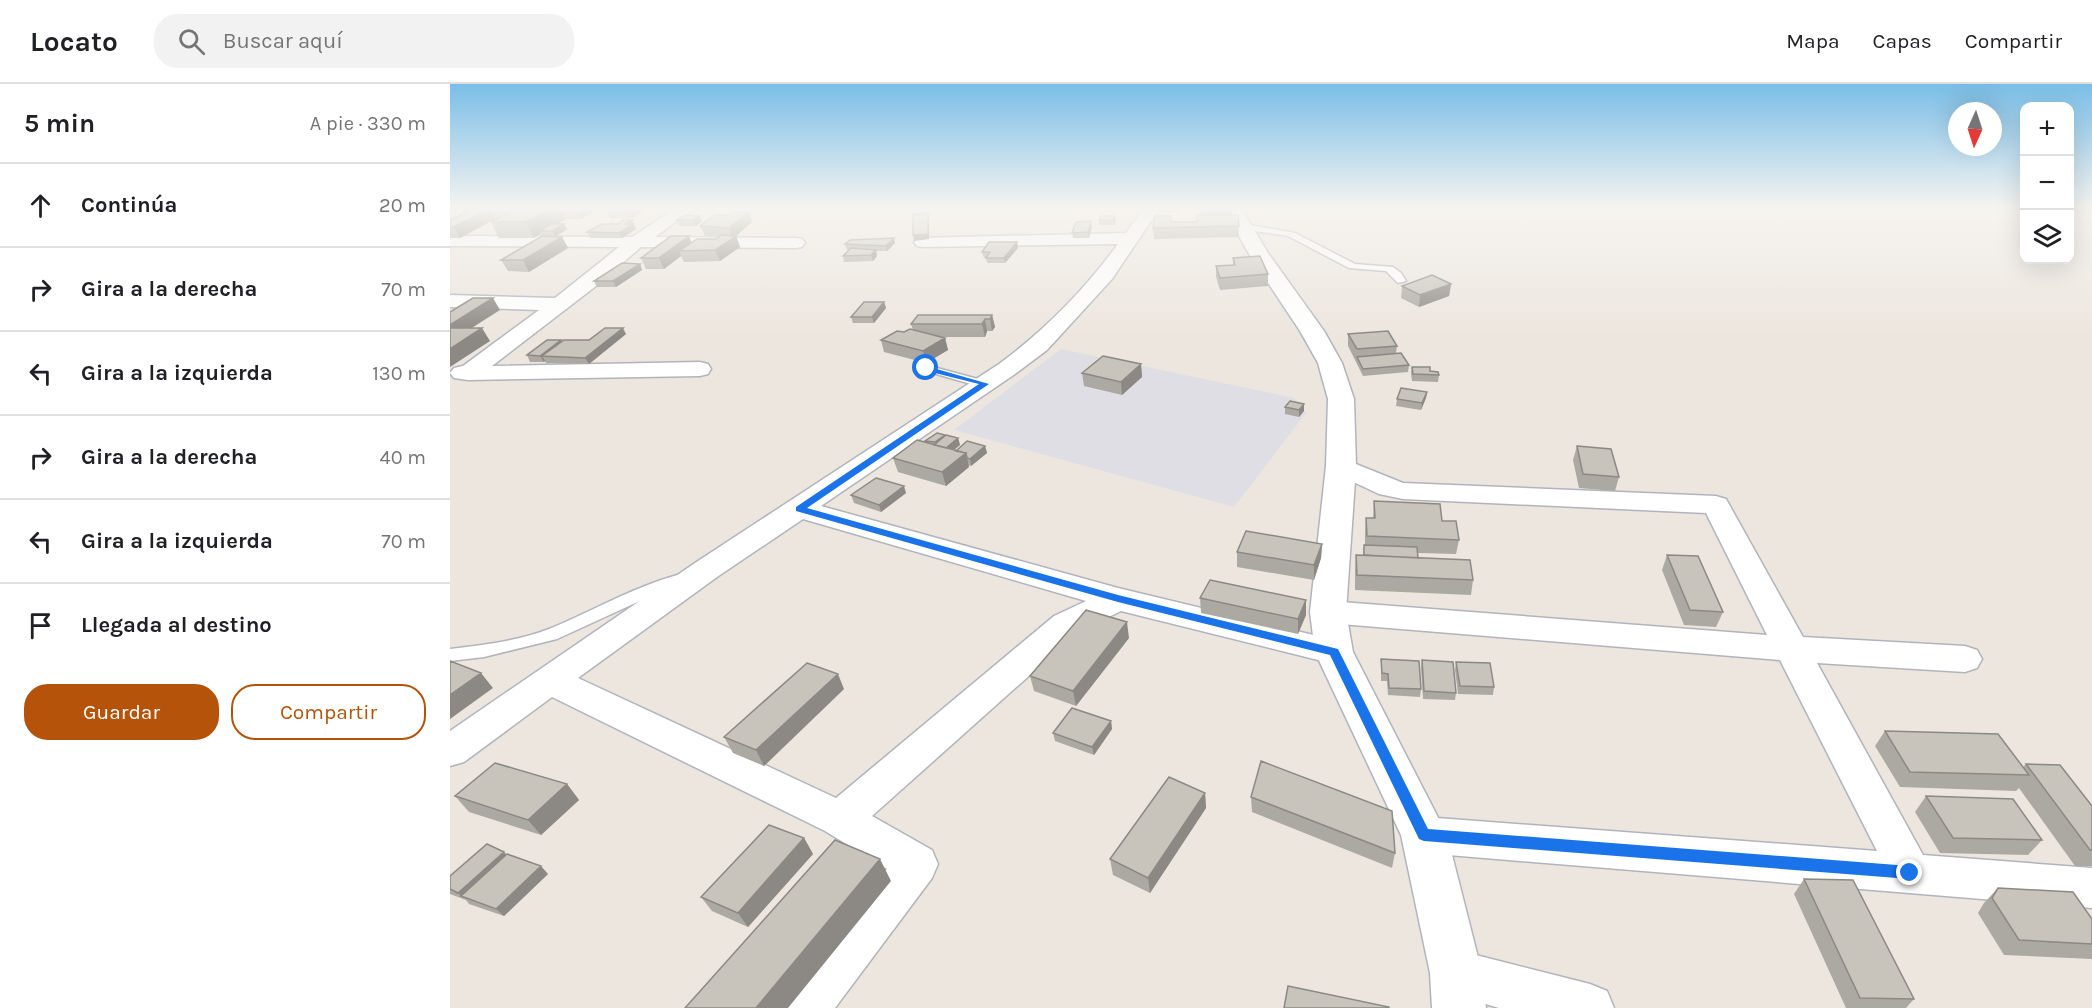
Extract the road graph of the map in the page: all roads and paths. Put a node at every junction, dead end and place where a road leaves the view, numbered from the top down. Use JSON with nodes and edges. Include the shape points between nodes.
{"nodes":[{"id":1,"x":626,"y":251,"type":"edge"},
{"id":2,"x":1123,"y":251,"type":"edge"},
{"id":3,"x":1260,"y":251,"type":"edge"},
{"id":4,"x":1321,"y":251,"type":"edge"},
{"id":5,"x":1401,"y":281,"type":"dead end"},
{"id":6,"x":450,"y":301,"type":"edge"},
{"id":7,"x":558,"y":304,"type":"junction"},
{"id":8,"x":926,"y":368,"type":"dead end"},
{"id":9,"x":700,"y":369,"type":"dead end"},
{"id":10,"x":459,"y":373,"type":"edge"},
{"id":11,"x":985,"y":384,"type":"junction"},
{"id":12,"x":1341,"y":466,"type":"junction"},
{"id":13,"x":800,"y":509,"type":"junction"},
{"id":14,"x":706,"y":570,"type":"junction"},
{"id":15,"x":1118,"y":599,"type":"junction"},
{"id":16,"x":1328,"y":612,"type":"junction"},
{"id":17,"x":1791,"y":649,"type":"junction"},
{"id":18,"x":1334,"y":652,"type":"junction"},
{"id":19,"x":450,"y":655,"type":"edge"},
{"id":20,"x":1965,"y":659,"type":"dead end"},
{"id":21,"x":549,"y":680,"type":"junction"},
{"id":22,"x":450,"y":751,"type":"edge"},
{"id":23,"x":840,"y":819,"type":"junction"},
{"id":24,"x":1424,"y":835,"type":"junction"},
{"id":25,"x":1910,"y":873,"type":"junction"},
{"id":26,"x":2092,"y":888,"type":"edge"},
{"id":27,"x":1458,"y":990,"type":"edge"},
{"id":28,"x":805,"y":1008,"type":"edge"},
{"id":29,"x":1590,"y":1008,"type":"edge"}],
"edges":[{"from":1,"to":7,"type":"street"},
{"from":2,"to":11,"type":"street","via":[[1039,345]]},
{"from":3,"to":12,"type":"street","via":[[1330,363],[1341,399]]},
{"from":4,"to":5,"type":"lane","via":[[1359,268],[1389,268]]},
{"from":6,"to":7,"type":"street"},
{"from":7,"to":10,"type":"street"},
{"from":8,"to":11,"type":"lane"},
{"from":9,"to":10,"type":"street"},
{"from":11,"to":13,"type":"street"},
{"from":12,"to":16,"type":"street"},
{"from":12,"to":17,"type":"street","via":[[1403,491],[1716,505]]},
{"from":13,"to":14,"type":"street"},
{"from":13,"to":15,"type":"street"},
{"from":14,"to":19,"type":"lane","via":[[649,590],[551,635]]},
{"from":14,"to":21,"type":"street"},
{"from":15,"to":18,"type":"street"},
{"from":15,"to":23,"type":"street","via":[[1066,624]]},
{"from":16,"to":17,"type":"street"},
{"from":16,"to":18,"type":"street"},
{"from":17,"to":20,"type":"street"},
{"from":17,"to":25,"type":"street"},
{"from":18,"to":24,"type":"street"},
{"from":21,"to":22,"type":"street"},
{"from":21,"to":23,"type":"street"},
{"from":23,"to":28,"type":"street","via":[[917,864]]},
{"from":24,"to":25,"type":"street"},
{"from":24,"to":27,"type":"street"},
{"from":25,"to":26,"type":"street"},
{"from":27,"to":29,"type":"street"}]}
